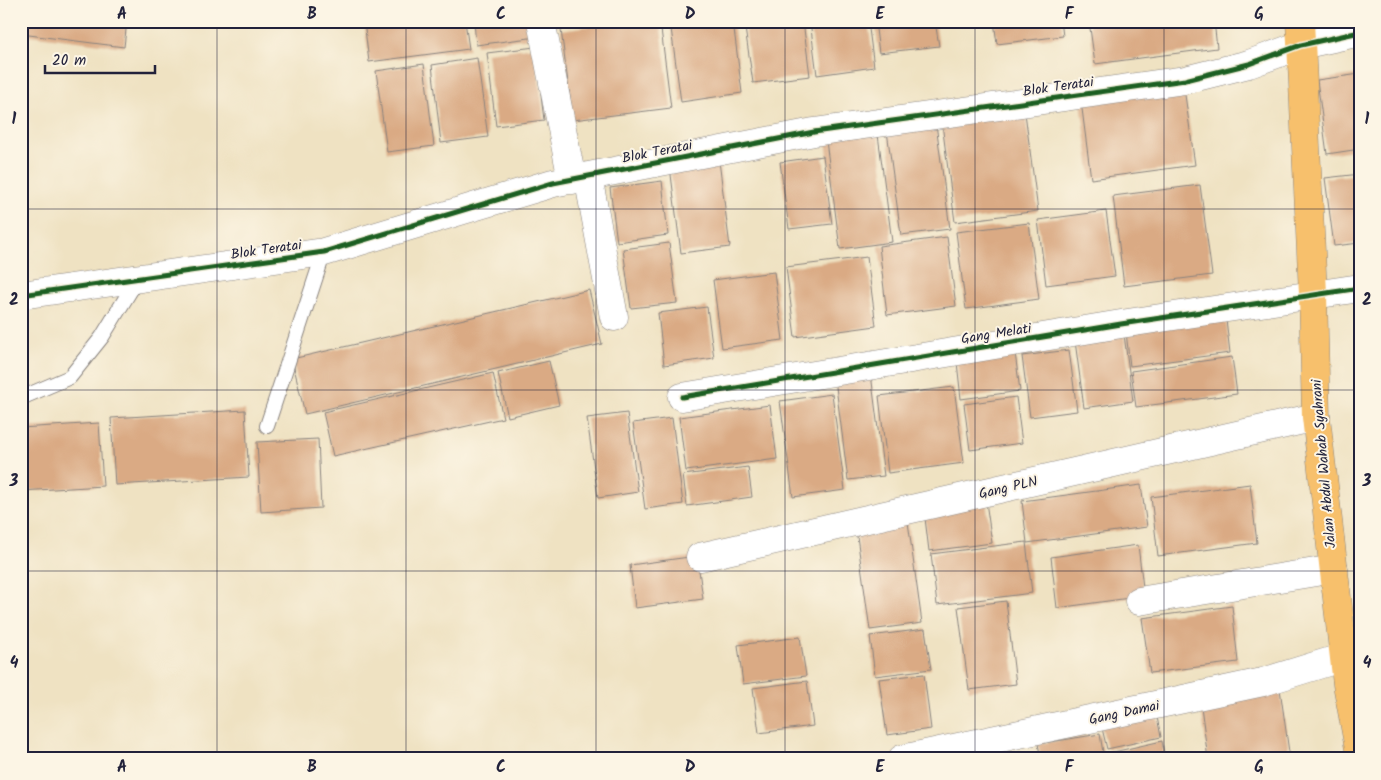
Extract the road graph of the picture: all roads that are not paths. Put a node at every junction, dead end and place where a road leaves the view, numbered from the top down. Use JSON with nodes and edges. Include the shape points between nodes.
{"nodes":[{"id":1,"x":541,"y":21,"type":"edge"},
{"id":2,"x":1360,"y":32,"type":"edge"},
{"id":3,"x":1300,"y":33,"type":"edge"},
{"id":4,"x":580,"y":178,"type":"junction"},
{"id":5,"x":324,"y":252,"type":"junction"},
{"id":6,"x":138,"y":278,"type":"junction"},
{"id":7,"x":1360,"y":288,"type":"edge"},
{"id":8,"x":21,"y":294,"type":"edge"},
{"id":9,"x":1313,"y":294,"type":"junction"},
{"id":10,"x":614,"y":317,"type":"dead end"},
{"id":11,"x":682,"y":397,"type":"dead end"},
{"id":12,"x":21,"y":398,"type":"edge"},
{"id":13,"x":1316,"y":417,"type":"junction"},
{"id":14,"x":267,"y":426,"type":"dead end"},
{"id":15,"x":700,"y":557,"type":"dead end"},
{"id":16,"x":1334,"y":569,"type":"junction"},
{"id":17,"x":1139,"y":601,"type":"dead end"},
{"id":18,"x":1344,"y":658,"type":"junction"},
{"id":19,"x":1354,"y":684,"type":"edge"},
{"id":20,"x":1360,"y":754,"type":"edge"},
{"id":21,"x":902,"y":759,"type":"edge"}],
"edges":[{"from":1,"to":4,"type":"street"},
{"from":2,"to":3,"type":"street","name":"Blok Teratai"},
{"from":3,"to":4,"type":"street","name":"Blok Teratai","via":[[1249,64],[1185,80],[814,132]]},
{"from":3,"to":9,"type":"highway","name":"Jalan Abdul Wahab Syahrani"},
{"from":4,"to":5,"type":"street","name":"Blok Teratai","via":[[553,183]]},
{"from":4,"to":10,"type":"street"},
{"from":5,"to":6,"type":"street","name":"Blok Teratai"},
{"from":5,"to":14,"type":"lane"},
{"from":6,"to":8,"type":"street","name":"Blok Teratai"},
{"from":6,"to":12,"type":"lane","via":[[102,337],[70,378]]},
{"from":7,"to":9,"type":"street","name":"Gang Melati"},
{"from":9,"to":11,"type":"street","name":"Gang Melati"},
{"from":9,"to":13,"type":"highway","name":"Jalan Abdul Wahab Syahrani"},
{"from":13,"to":15,"type":"street","name":"Gang PLN"},
{"from":13,"to":16,"type":"highway","name":"Jalan Abdul Wahab Syahrani"},
{"from":16,"to":17,"type":"street"},
{"from":16,"to":18,"type":"highway","name":"Jalan Abdul Wahab Syahrani"},
{"from":18,"to":19,"type":"highway","name":"Jalan Abdul Wahab Syahrani"},
{"from":18,"to":21,"type":"street","name":"Gang Damai","via":[[1263,682]]},
{"from":19,"to":20,"type":"highway","name":"Jalan Abdul Wahab Syahrani"}]}
